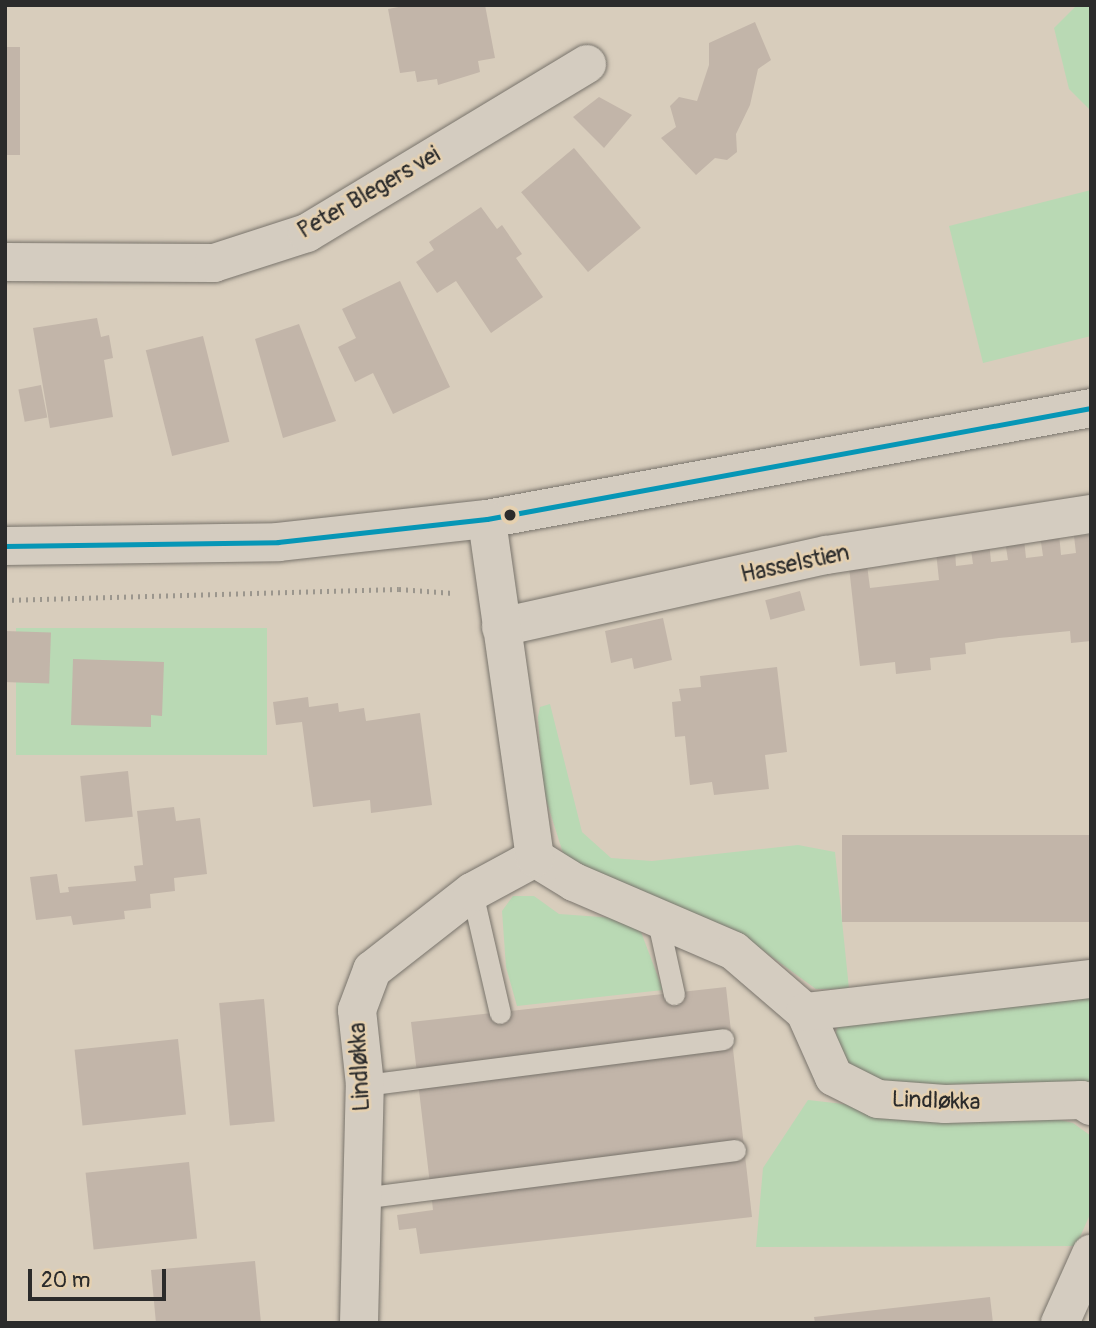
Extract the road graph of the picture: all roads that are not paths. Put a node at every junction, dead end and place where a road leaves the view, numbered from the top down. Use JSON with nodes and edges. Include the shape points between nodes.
{"nodes":[{"id":1,"x":587,"y":64,"type":"dead end"},
{"id":2,"x":5,"y":262,"type":"edge"},
{"id":3,"x":1091,"y":408,"type":"edge"},
{"id":4,"x":1091,"y":514,"type":"edge"},
{"id":5,"x":487,"y":519,"type":"junction"},
{"id":6,"x":5,"y":546,"type":"edge"},
{"id":7,"x":501,"y":627,"type":"junction"},
{"id":8,"x":535,"y":858,"type":"junction"},
{"id":9,"x":472,"y":892,"type":"junction"},
{"id":10,"x":657,"y":917,"type":"junction"},
{"id":11,"x":1091,"y":979,"type":"edge"},
{"id":12,"x":674,"y":994,"type":"dead end"},
{"id":13,"x":805,"y":1012,"type":"junction"},
{"id":14,"x":500,"y":1013,"type":"dead end"},
{"id":15,"x":723,"y":1039,"type":"dead end"},
{"id":16,"x":365,"y":1085,"type":"junction"},
{"id":17,"x":1091,"y":1106,"type":"edge"},
{"id":18,"x":735,"y":1150,"type":"dead end"},
{"id":19,"x":361,"y":1198,"type":"junction"},
{"id":20,"x":1091,"y":1254,"type":"edge"},
{"id":21,"x":359,"y":1323,"type":"edge"},
{"id":22,"x":1060,"y":1323,"type":"edge"}],
"edges":[{"from":1,"to":2,"type":"street","name":"Peter Blegers vei","via":[[307,233],[214,263]]},
{"from":3,"to":5,"type":"street"},
{"from":4,"to":7,"type":"street","name":"Hasselstien","via":[[826,555]]},
{"from":5,"to":6,"type":"street","via":[[278,542]]},
{"from":5,"to":7,"type":"street"},
{"from":7,"to":8,"type":"street"},
{"from":8,"to":9,"type":"street","name":"Lindløkka"},
{"from":8,"to":10,"type":"street","name":"Lindløkka","via":[[574,882]]},
{"from":9,"to":14,"type":"lane"},
{"from":9,"to":16,"type":"street","name":"Lindløkka","via":[[372,970],[357,1010]]},
{"from":10,"to":12,"type":"lane"},
{"from":10,"to":13,"type":"street","name":"Lindløkka","via":[[734,951]]},
{"from":11,"to":13,"type":"street"},
{"from":13,"to":17,"type":"street","name":"Lindløkka","via":[[834,1077],[878,1099],[944,1104],[1082,1100]]},
{"from":15,"to":16,"type":"lane"},
{"from":16,"to":19,"type":"street","name":"Lindløkka"},
{"from":18,"to":19,"type":"lane"},
{"from":19,"to":21,"type":"street","name":"Lindløkka"},
{"from":20,"to":22,"type":"street"}]}
